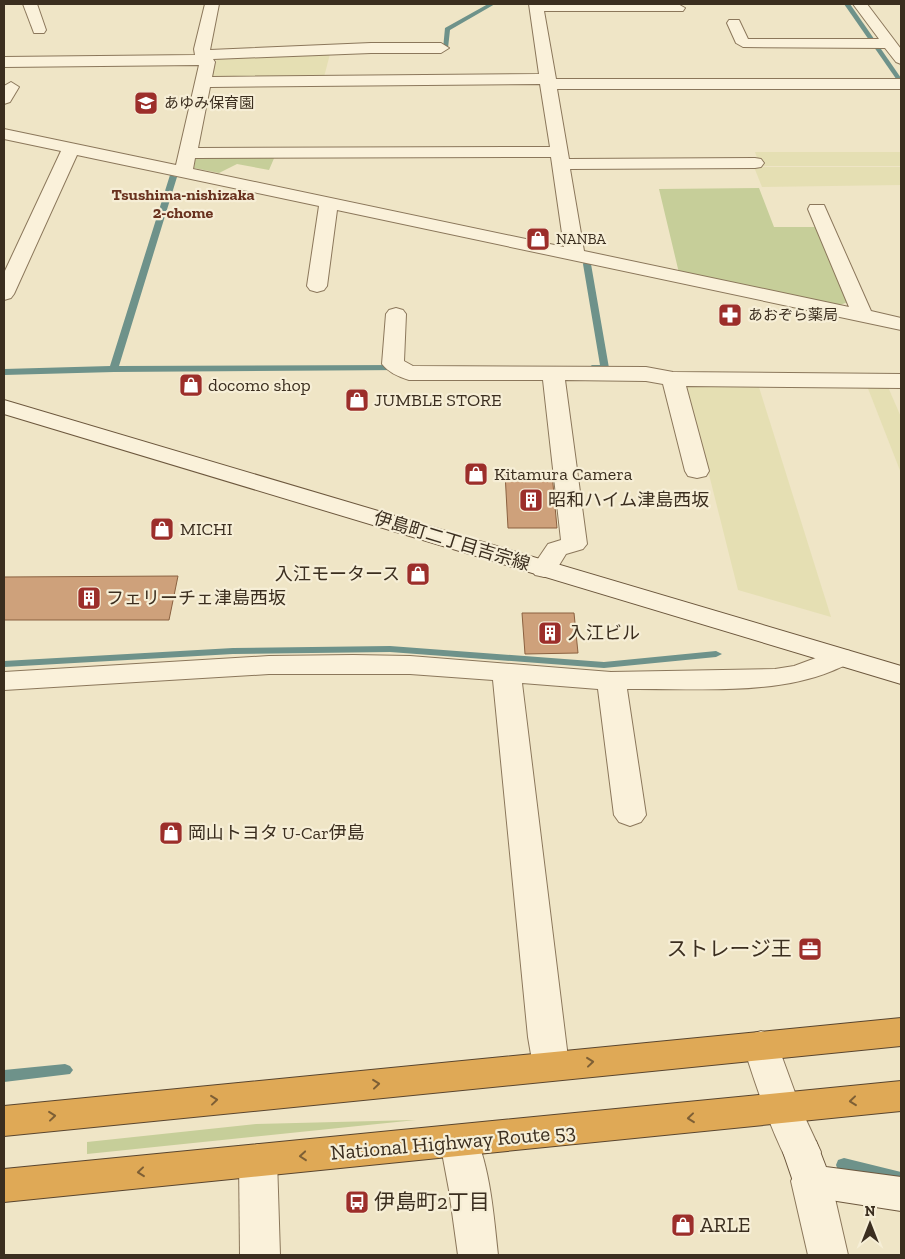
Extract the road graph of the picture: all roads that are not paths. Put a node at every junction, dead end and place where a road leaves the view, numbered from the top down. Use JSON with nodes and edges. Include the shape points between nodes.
{"nodes":[{"id":1,"x":30,"y":4,"type":"edge"},
{"id":2,"x":212,"y":4,"type":"edge"},
{"id":3,"x":860,"y":4,"type":"edge"},
{"id":4,"x":536,"y":5,"type":"edge"},
{"id":5,"x":678,"y":8,"type":"dead end"},
{"id":6,"x":734,"y":23,"type":"dead end"},
{"id":7,"x":38,"y":30,"type":"dead end"},
{"id":8,"x":889,"y":47,"type":"edge"},
{"id":9,"x":441,"y":48,"type":"dead end"},
{"id":10,"x":202,"y":58,"type":"junction"},
{"id":11,"x":4,"y":62,"type":"edge"},
{"id":12,"x":548,"y":81,"type":"junction"},
{"id":13,"x":203,"y":82,"type":"junction"},
{"id":14,"x":898,"y":84,"type":"edge"},
{"id":15,"x":4,"y":134,"type":"edge"},
{"id":16,"x":71,"y":148,"type":"junction"},
{"id":17,"x":188,"y":153,"type":"junction"},
{"id":18,"x":560,"y":158,"type":"junction"},
{"id":19,"x":755,"y":163,"type":"dead end"},
{"id":20,"x":184,"y":173,"type":"junction"},
{"id":21,"x":329,"y":202,"type":"junction"},
{"id":22,"x":817,"y":209,"type":"dead end"},
{"id":23,"x":575,"y":256,"type":"junction"},
{"id":24,"x":317,"y":286,"type":"dead end"},
{"id":25,"x":4,"y":294,"type":"edge"},
{"id":26,"x":396,"y":314,"type":"dead end"},
{"id":27,"x":864,"y":316,"type":"junction"},
{"id":28,"x":901,"y":324,"type":"edge"},
{"id":29,"x":553,"y":374,"type":"junction"},
{"id":30,"x":673,"y":379,"type":"junction"},
{"id":31,"x":901,"y":381,"type":"edge"},
{"id":32,"x":4,"y":407,"type":"edge"},
{"id":33,"x":697,"y":471,"type":"dead end"},
{"id":34,"x":544,"y":569,"type":"junction"},
{"id":35,"x":840,"y":657,"type":"junction"},
{"id":36,"x":507,"y":673,"type":"junction"},
{"id":37,"x":901,"y":675,"type":"edge"},
{"id":38,"x":4,"y":681,"type":"edge"},
{"id":39,"x":611,"y":681,"type":"junction"},
{"id":40,"x":630,"y":815,"type":"dead end"},
{"id":41,"x":901,"y":1032,"type":"edge"},
{"id":42,"x":761,"y":1045,"type":"junction"},
{"id":43,"x":551,"y":1066,"type":"junction"},
{"id":44,"x":901,"y":1096,"type":"edge"},
{"id":45,"x":782,"y":1109,"type":"junction"},
{"id":46,"x":4,"y":1121,"type":"edge"},
{"id":47,"x":459,"y":1142,"type":"junction"},
{"id":48,"x":258,"y":1160,"type":"junction"},
{"id":49,"x":806,"y":1167,"type":"junction"},
{"id":50,"x":4,"y":1186,"type":"edge"},
{"id":51,"x":901,"y":1194,"type":"edge"},
{"id":52,"x":260,"y":1255,"type":"edge"},
{"id":53,"x":478,"y":1255,"type":"edge"},
{"id":54,"x":828,"y":1255,"type":"edge"}],
"edges":[{"from":1,"to":7,"type":"street"},
{"from":2,"to":10,"type":"street"},
{"from":3,"to":8,"type":"street"},
{"from":4,"to":5,"type":"street"},
{"from":4,"to":12,"type":"street"},
{"from":6,"to":8,"type":"street","via":[[743,43]]},
{"from":9,"to":10,"type":"street","via":[[372,48]]},
{"from":10,"to":11,"type":"street"},
{"from":10,"to":13,"type":"street","via":[[207,62]]},
{"from":12,"to":13,"type":"street"},
{"from":12,"to":14,"type":"street"},
{"from":12,"to":18,"type":"street"},
{"from":13,"to":17,"type":"street"},
{"from":15,"to":16,"type":"street"},
{"from":16,"to":20,"type":"street"},
{"from":16,"to":25,"type":"street"},
{"from":17,"to":18,"type":"street"},
{"from":17,"to":20,"type":"street"},
{"from":18,"to":19,"type":"street"},
{"from":18,"to":23,"type":"street"},
{"from":20,"to":21,"type":"street"},
{"from":21,"to":23,"type":"street"},
{"from":21,"to":24,"type":"street"},
{"from":22,"to":27,"type":"street"},
{"from":23,"to":27,"type":"street"},
{"from":26,"to":29,"type":"street","via":[[398,367],[409,373]]},
{"from":27,"to":28,"type":"street"},
{"from":29,"to":30,"type":"street","via":[[646,374]]},
{"from":29,"to":34,"type":"street","via":[[574,544],[557,549]]},
{"from":30,"to":31,"type":"street"},
{"from":30,"to":33,"type":"street"},
{"from":32,"to":34,"type":"street","name":"伊島町二丁目吉宗線"},
{"from":34,"to":35,"type":"street","name":"伊島町二丁目吉宗線"},
{"from":35,"to":37,"type":"street","name":"伊島町二丁目吉宗線"},
{"from":35,"to":39,"type":"street","via":[[800,673],[775,678]]},
{"from":36,"to":38,"type":"street","via":[[410,665],[278,665]]},
{"from":36,"to":39,"type":"street"},
{"from":36,"to":43,"type":"street"},
{"from":39,"to":40,"type":"street"},
{"from":41,"to":42,"type":"highway"},
{"from":43,"to":42,"type":"highway","one_way":true},
{"from":42,"to":45,"type":"street"},
{"from":46,"to":43,"type":"highway","one_way":true},
{"from":44,"to":45,"type":"highway","name":"National Highway Route 53","one_way":true},
{"from":45,"to":47,"type":"highway","name":"National Highway Route 53","one_way":true},
{"from":45,"to":49,"type":"street"},
{"from":47,"to":48,"type":"highway","name":"National Highway Route 53","one_way":true},
{"from":47,"to":53,"type":"street"},
{"from":48,"to":50,"type":"highway","name":"National Highway Route 53","one_way":true},
{"from":48,"to":52,"type":"street"},
{"from":49,"to":51,"type":"street"},
{"from":49,"to":54,"type":"street"}]}
